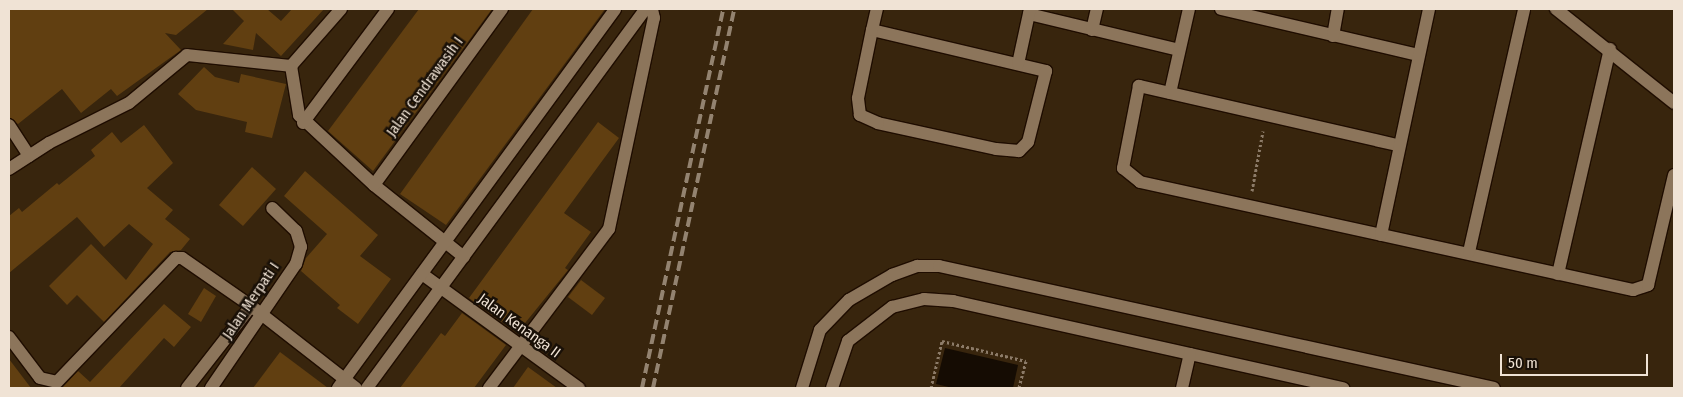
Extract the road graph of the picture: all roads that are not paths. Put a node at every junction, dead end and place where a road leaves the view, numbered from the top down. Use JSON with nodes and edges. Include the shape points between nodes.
{"nodes":[{"id":1,"x":339,"y":9,"type":"edge"},
{"id":2,"x":388,"y":9,"type":"edge"},
{"id":3,"x":502,"y":9,"type":"edge"},
{"id":4,"x":615,"y":9,"type":"edge"},
{"id":5,"x":645,"y":9,"type":"edge"},
{"id":6,"x":652,"y":9,"type":"edge"},
{"id":7,"x":877,"y":9,"type":"edge"},
{"id":8,"x":1097,"y":9,"type":"edge"},
{"id":9,"x":1190,"y":9,"type":"edge"},
{"id":10,"x":1221,"y":9,"type":"edge"},
{"id":11,"x":1338,"y":9,"type":"edge"},
{"id":12,"x":1429,"y":9,"type":"edge"},
{"id":13,"x":1524,"y":9,"type":"edge"},
{"id":14,"x":1556,"y":9,"type":"edge"},
{"id":15,"x":1242,"y":11,"type":"edge"},
{"id":16,"x":1029,"y":12,"type":"edge"},
{"id":17,"x":872,"y":30,"type":"junction"},
{"id":18,"x":1092,"y":30,"type":"junction"},
{"id":19,"x":1333,"y":36,"type":"junction"},
{"id":20,"x":1610,"y":49,"type":"junction"},
{"id":21,"x":1179,"y":50,"type":"junction"},
{"id":22,"x":1418,"y":55,"type":"junction"},
{"id":23,"x":1018,"y":64,"type":"junction"},
{"id":24,"x":290,"y":66,"type":"junction"},
{"id":25,"x":1170,"y":93,"type":"junction"},
{"id":26,"x":1674,"y":103,"type":"edge"},
{"id":27,"x":303,"y":123,"type":"junction"},
{"id":28,"x":9,"y":126,"type":"edge"},
{"id":29,"x":1397,"y":145,"type":"junction"},
{"id":30,"x":29,"y":156,"type":"junction"},
{"id":31,"x":9,"y":169,"type":"edge"},
{"id":32,"x":1674,"y":176,"type":"edge"},
{"id":33,"x":374,"y":185,"type":"junction"},
{"id":34,"x":272,"y":208,"type":"dead end"},
{"id":35,"x":1381,"y":235,"type":"junction"},
{"id":36,"x":445,"y":243,"type":"junction"},
{"id":37,"x":1469,"y":252,"type":"junction"},
{"id":38,"x":464,"y":258,"type":"junction"},
{"id":39,"x":422,"y":274,"type":"junction"},
{"id":40,"x":1558,"y":274,"type":"junction"},
{"id":41,"x":441,"y":289,"type":"junction"},
{"id":42,"x":251,"y":306,"type":"junction"},
{"id":43,"x":261,"y":316,"type":"junction"},
{"id":44,"x":9,"y":337,"type":"edge"},
{"id":45,"x":520,"y":347,"type":"junction"},
{"id":46,"x":1190,"y":354,"type":"junction"},
{"id":47,"x":341,"y":384,"type":"edge"},
{"id":48,"x":188,"y":388,"type":"edge"},
{"id":49,"x":211,"y":388,"type":"edge"},
{"id":50,"x":356,"y":388,"type":"edge"},
{"id":51,"x":367,"y":388,"type":"edge"},
{"id":52,"x":489,"y":388,"type":"edge"},
{"id":53,"x":579,"y":388,"type":"edge"},
{"id":54,"x":802,"y":388,"type":"edge"},
{"id":55,"x":832,"y":388,"type":"edge"},
{"id":56,"x":1182,"y":388,"type":"edge"},
{"id":57,"x":1343,"y":388,"type":"edge"},
{"id":58,"x":1494,"y":388,"type":"edge"}],
"edges":[{"from":1,"to":24,"type":"street"},
{"from":2,"to":27,"type":"street"},
{"from":3,"to":33,"type":"street","name":"Jalan Cendrawasih I"},
{"from":4,"to":36,"type":"street"},
{"from":5,"to":38,"type":"street"},
{"from":6,"to":45,"type":"street","via":[[654,18],[609,229]]},
{"from":7,"to":17,"type":"street"},
{"from":8,"to":18,"type":"street"},
{"from":9,"to":21,"type":"street"},
{"from":10,"to":15,"type":"street"},
{"from":11,"to":19,"type":"street"},
{"from":12,"to":22,"type":"street"},
{"from":13,"to":37,"type":"street"},
{"from":14,"to":20,"type":"street"},
{"from":15,"to":19,"type":"street"},
{"from":16,"to":18,"type":"street"},
{"from":16,"to":23,"type":"street"},
{"from":17,"to":23,"type":"street"},
{"from":17,"to":23,"type":"street","via":[[857,108],[860,115],[878,123],[996,149],[1019,151],[1033,131],[1046,71]]},
{"from":18,"to":21,"type":"street"},
{"from":19,"to":22,"type":"street"},
{"from":20,"to":26,"type":"street"},
{"from":20,"to":40,"type":"street"},
{"from":21,"to":25,"type":"street"},
{"from":22,"to":29,"type":"street"},
{"from":24,"to":27,"type":"street","via":[[296,108]]},
{"from":24,"to":30,"type":"street","via":[[188,55],[129,103]]},
{"from":25,"to":29,"type":"street"},
{"from":25,"to":35,"type":"street","via":[[1139,86],[1123,168],[1140,182]]},
{"from":27,"to":33,"type":"street"},
{"from":28,"to":30,"type":"street"},
{"from":29,"to":35,"type":"street"},
{"from":30,"to":31,"type":"street"},
{"from":32,"to":40,"type":"street","via":[[1648,285],[1633,290]]},
{"from":33,"to":36,"type":"street"},
{"from":34,"to":43,"type":"street","name":"Jalan Merpati I","via":[[296,231],[302,247],[288,278]]},
{"from":35,"to":37,"type":"street"},
{"from":36,"to":38,"type":"street"},
{"from":36,"to":39,"type":"street"},
{"from":37,"to":40,"type":"street"},
{"from":38,"to":41,"type":"street"},
{"from":39,"to":41,"type":"street","name":"Jalan Kenanga II"},
{"from":39,"to":47,"type":"street"},
{"from":41,"to":45,"type":"street","name":"Jalan Kenanga II"},
{"from":41,"to":51,"type":"street"},
{"from":42,"to":43,"type":"street"},
{"from":42,"to":44,"type":"street","via":[[187,260],[176,258],[58,382],[40,378]]},
{"from":42,"to":48,"type":"street"},
{"from":43,"to":47,"type":"street"},
{"from":43,"to":49,"type":"street","name":"Jalan Merpati I"},
{"from":45,"to":52,"type":"street"},
{"from":45,"to":53,"type":"street","name":"Jalan Kenanga II"},
{"from":46,"to":55,"type":"street","via":[[953,301],[924,299],[892,308],[848,341]]},
{"from":46,"to":56,"type":"street"},
{"from":46,"to":57,"type":"street"},
{"from":47,"to":50,"type":"street"},
{"from":54,"to":58,"type":"street","via":[[820,330],[849,300],[892,275],[917,266],[939,266]]}]}
